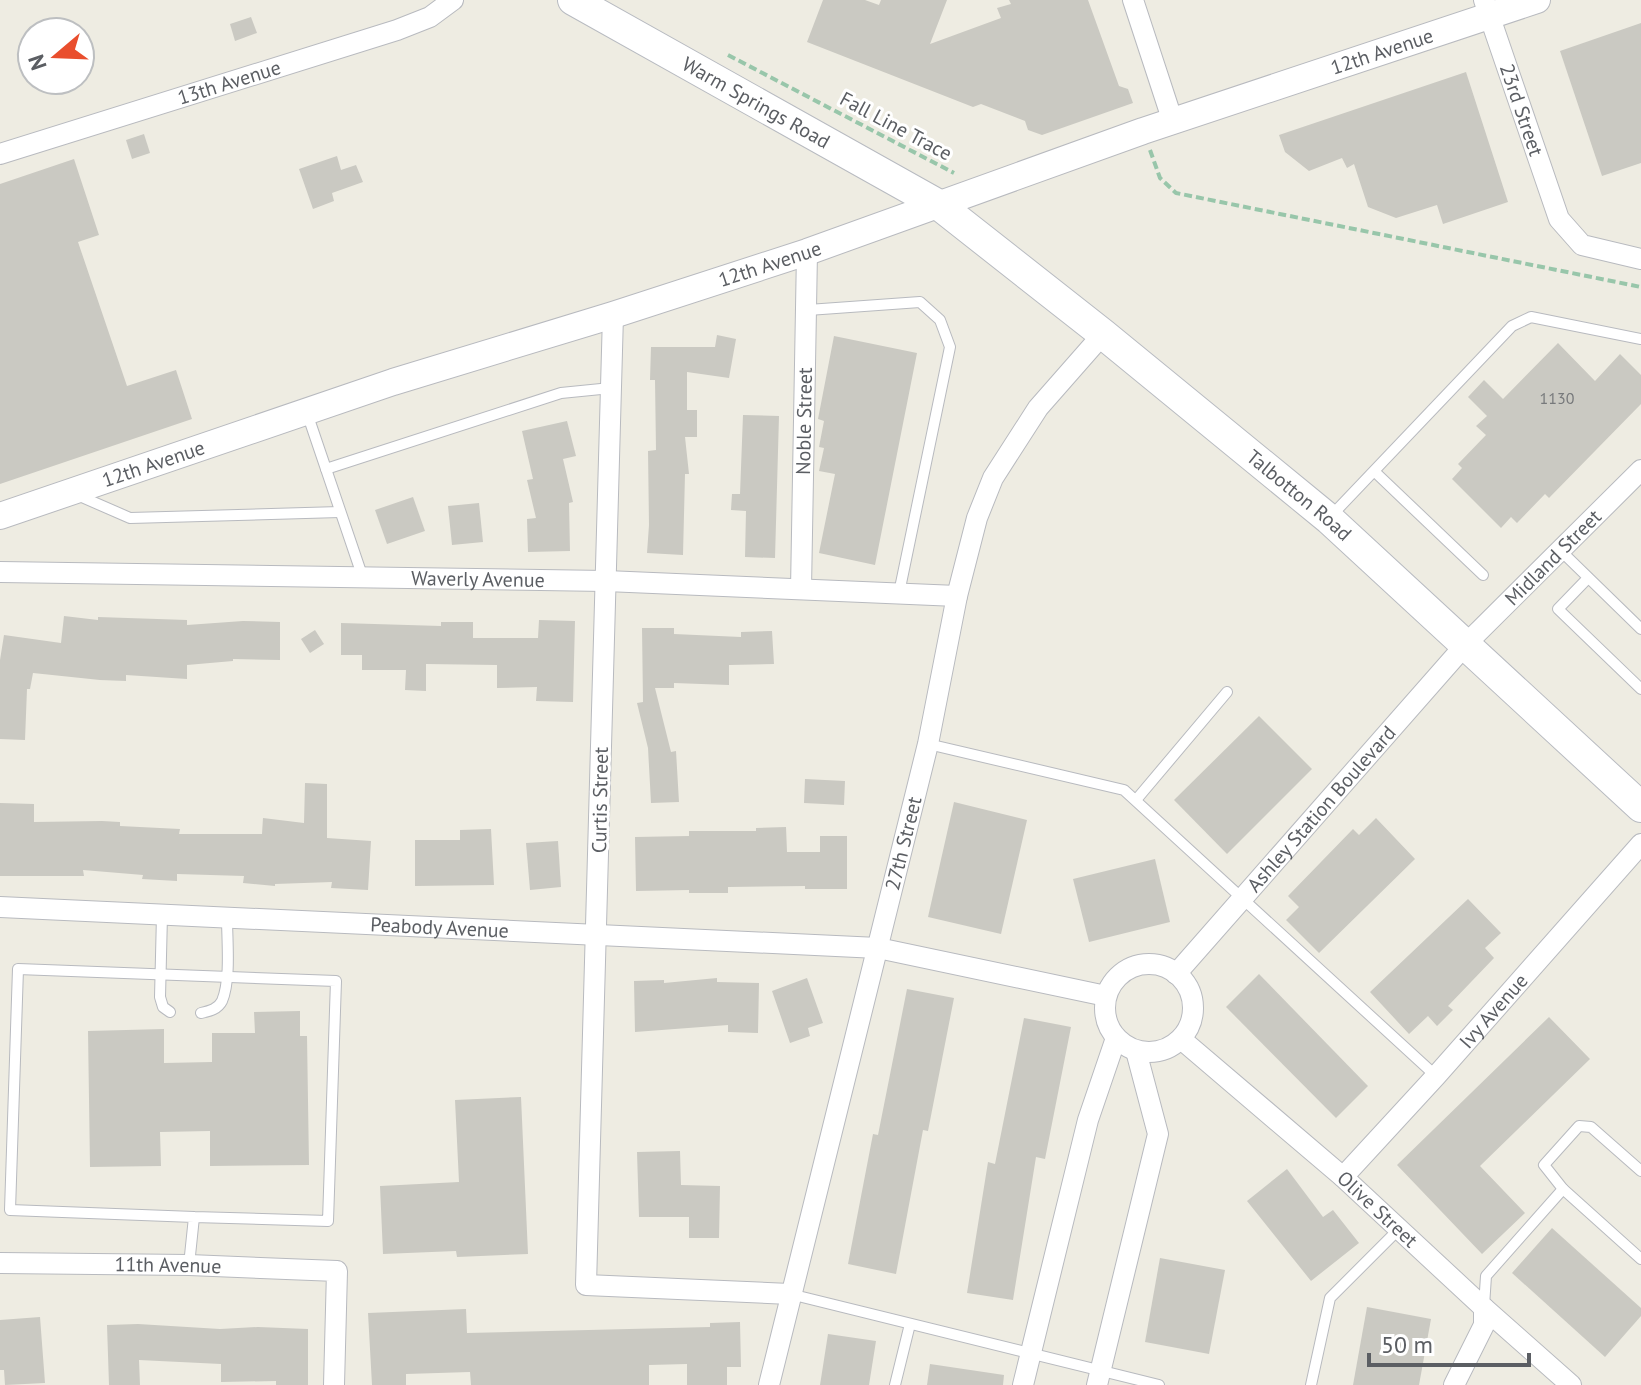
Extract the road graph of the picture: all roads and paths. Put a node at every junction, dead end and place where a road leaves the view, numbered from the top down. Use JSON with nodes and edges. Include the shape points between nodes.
{"nodes":[{"id":1,"x":453,"y":0,"type":"edge"},
{"id":2,"x":573,"y":0,"type":"edge"},
{"id":3,"x":1133,"y":0,"type":"edge"},
{"id":4,"x":1537,"y":0,"type":"edge"},
{"id":5,"x":1486,"y":8,"type":"edge"},
{"id":6,"x":718,"y":50,"type":"dead end"},
{"id":7,"x":1173,"y":122,"type":"junction"},
{"id":8,"x":1143,"y":131,"type":"junction"},
{"id":9,"x":0,"y":154,"type":"edge"},
{"id":10,"x":965,"y":169,"type":"dead end"},
{"id":11,"x":939,"y":205,"type":"junction"},
{"id":12,"x":807,"y":252,"type":"junction"},
{"id":13,"x":1641,"y":259,"type":"edge"},
{"id":14,"x":1641,"y":287,"type":"edge"},
{"id":15,"x":808,"y":310,"type":"junction"},
{"id":16,"x":613,"y":315,"type":"junction"},
{"id":17,"x":1103,"y":334,"type":"junction"},
{"id":18,"x":1641,"y":339,"type":"edge"},
{"id":19,"x":611,"y":388,"type":"junction"},
{"id":20,"x":306,"y":412,"type":"junction"},
{"id":21,"x":326,"y":469,"type":"junction"},
{"id":22,"x":1641,"y":470,"type":"edge"},
{"id":23,"x":1375,"y":472,"type":"junction"},
{"id":24,"x":70,"y":492,"type":"junction"},
{"id":25,"x":340,"y":512,"type":"junction"},
{"id":26,"x":0,"y":516,"type":"edge"},
{"id":27,"x":1329,"y":519,"type":"junction"},
{"id":28,"x":1560,"y":550,"type":"junction"},
{"id":29,"x":0,"y":572,"type":"edge"},
{"id":30,"x":1483,"y":575,"type":"dead end"},
{"id":31,"x":363,"y":578,"type":"junction"},
{"id":32,"x":1588,"y":578,"type":"junction"},
{"id":33,"x":606,"y":581,"type":"junction"},
{"id":34,"x":801,"y":589,"type":"junction"},
{"id":35,"x":899,"y":593,"type":"junction"},
{"id":36,"x":957,"y":596,"type":"junction"},
{"id":37,"x":1641,"y":629,"type":"edge"},
{"id":38,"x":1466,"y":644,"type":"junction"},
{"id":39,"x":1641,"y":689,"type":"edge"},
{"id":40,"x":1227,"y":692,"type":"dead end"},
{"id":41,"x":928,"y":744,"type":"junction"},
{"id":42,"x":1136,"y":800,"type":"junction"},
{"id":43,"x":1641,"y":807,"type":"edge"},
{"id":44,"x":1641,"y":844,"type":"edge"},
{"id":45,"x":1242,"y":899,"type":"junction"},
{"id":46,"x":0,"y":907,"type":"edge"},
{"id":47,"x":162,"y":914,"type":"junction"},
{"id":48,"x":227,"y":918,"type":"junction"},
{"id":49,"x":597,"y":934,"type":"junction"},
{"id":50,"x":878,"y":948,"type":"junction"},
{"id":51,"x":159,"y":973,"type":"junction"},
{"id":52,"x":1176,"y":974,"type":"junction"},
{"id":53,"x":226,"y":978,"type":"junction"},
{"id":54,"x":1106,"y":996,"type":"junction"},
{"id":55,"x":170,"y":1012,"type":"dead end"},
{"id":56,"x":201,"y":1013,"type":"dead end"},
{"id":57,"x":1116,"y":1038,"type":"junction"},
{"id":58,"x":1181,"y":1039,"type":"junction"},
{"id":59,"x":1136,"y":1051,"type":"junction"},
{"id":60,"x":1436,"y":1076,"type":"junction"},
{"id":61,"x":1641,"y":1171,"type":"edge"},
{"id":62,"x":1343,"y":1177,"type":"junction"},
{"id":63,"x":1563,"y":1189,"type":"junction"},
{"id":64,"x":194,"y":1217,"type":"junction"},
{"id":65,"x":1399,"y":1229,"type":"junction"},
{"id":66,"x":1641,"y":1259,"type":"edge"},
{"id":67,"x":0,"y":1263,"type":"edge"},
{"id":68,"x":189,"y":1265,"type":"junction"},
{"id":69,"x":790,"y":1294,"type":"junction"},
{"id":70,"x":1484,"y":1308,"type":"junction"},
{"id":71,"x":910,"y":1324,"type":"junction"},
{"id":72,"x":1030,"y":1353,"type":"junction"},
{"id":73,"x":1099,"y":1378,"type":"edge"},
{"id":74,"x":334,"y":1385,"type":"edge"},
{"id":75,"x":769,"y":1385,"type":"edge"},
{"id":76,"x":895,"y":1385,"type":"edge"},
{"id":77,"x":1023,"y":1385,"type":"edge"},
{"id":78,"x":1159,"y":1385,"type":"edge"},
{"id":79,"x":1311,"y":1385,"type":"edge"},
{"id":80,"x":1454,"y":1385,"type":"edge"},
{"id":81,"x":1571,"y":1385,"type":"edge"}],
"edges":[{"from":1,"to":9,"type":"street","name":"13th Avenue","via":[[430,17],[397,30]]},
{"from":2,"to":11,"type":"main road","name":"Warm Springs Road"},
{"from":3,"to":7,"type":"street"},
{"from":4,"to":5,"type":"street","name":"12th Avenue"},
{"from":5,"to":7,"type":"street","name":"12th Avenue"},
{"from":5,"to":13,"type":"street","name":"23rd Street","via":[[1559,219],[1582,245]]},
{"from":6,"to":10,"type":"path","name":"Fall Line Trace","via":[[951,173]]},
{"from":7,"to":8,"type":"street","name":"12th Avenue"},
{"from":8,"to":11,"type":"street","name":"12th Avenue"},
{"from":8,"to":14,"type":"path","via":[[1160,178],[1176,193]]},
{"from":11,"to":12,"type":"street","name":"12th Avenue"},
{"from":11,"to":17,"type":"main road","name":"Talbotton Road"},
{"from":12,"to":15,"type":"street","name":"Noble Street"},
{"from":12,"to":16,"type":"street","name":"12th Avenue"},
{"from":15,"to":34,"type":"street","name":"Noble Street"},
{"from":15,"to":35,"type":"lane","via":[[920,302],[940,320],[950,347]]},
{"from":16,"to":19,"type":"street","name":"Curtis Street"},
{"from":16,"to":20,"type":"street","name":"12th Avenue"},
{"from":17,"to":27,"type":"main road","name":"Talbotton Road"},
{"from":17,"to":36,"type":"street","name":"27th Street","via":[[1038,408],[993,478]]},
{"from":18,"to":23,"type":"lane","via":[[1531,317],[1512,326]]},
{"from":19,"to":21,"type":"lane","via":[[561,393]]},
{"from":19,"to":33,"type":"street","name":"Curtis Street"},
{"from":20,"to":21,"type":"lane"},
{"from":20,"to":24,"type":"street","name":"12th Avenue"},
{"from":21,"to":25,"type":"lane"},
{"from":22,"to":28,"type":"street","name":"Midland Street"},
{"from":23,"to":27,"type":"lane"},
{"from":23,"to":30,"type":"lane"},
{"from":24,"to":25,"type":"lane","via":[[130,518]]},
{"from":24,"to":26,"type":"street","name":"12th Avenue"},
{"from":25,"to":31,"type":"lane"},
{"from":27,"to":38,"type":"main road","name":"Talbotton Road"},
{"from":28,"to":32,"type":"lane"},
{"from":28,"to":38,"type":"street","name":"Midland Street"},
{"from":29,"to":31,"type":"street","name":"Waverly Avenue"},
{"from":31,"to":33,"type":"street","name":"Waverly Avenue"},
{"from":32,"to":37,"type":"lane"},
{"from":32,"to":39,"type":"lane","via":[[1558,609],[1632,673]]},
{"from":33,"to":34,"type":"street","name":"Waverly Avenue"},
{"from":33,"to":49,"type":"street","name":"Curtis Street"},
{"from":34,"to":35,"type":"street","name":"Waverly Avenue"},
{"from":35,"to":36,"type":"street","name":"Waverly Avenue"},
{"from":36,"to":41,"type":"street","name":"27th Street"},
{"from":38,"to":43,"type":"main road","name":"Talbotton Road"},
{"from":38,"to":45,"type":"street","name":"Ashley Station Boulevard"},
{"from":40,"to":42,"type":"lane"},
{"from":41,"to":42,"type":"lane","via":[[1124,790]]},
{"from":41,"to":50,"type":"street","name":"27th Street"},
{"from":42,"to":45,"type":"lane"},
{"from":44,"to":60,"type":"street","name":"Ivy Avenue"},
{"from":45,"to":52,"type":"street","name":"Ashley Station Boulevard"},
{"from":45,"to":60,"type":"lane"},
{"from":46,"to":47,"type":"street","name":"Peabody Avenue"},
{"from":47,"to":48,"type":"street","name":"Peabody Avenue"},
{"from":47,"to":51,"type":"lane"},
{"from":48,"to":49,"type":"street","name":"Peabody Avenue"},
{"from":48,"to":53,"type":"lane"},
{"from":49,"to":50,"type":"street","name":"Peabody Avenue"},
{"from":49,"to":69,"type":"street","name":"Curtis Street","via":[[586,1285]]},
{"from":50,"to":54,"type":"street"},
{"from":50,"to":69,"type":"street","name":"27th Street"},
{"from":51,"to":53,"type":"lane"},
{"from":51,"to":55,"type":"lane","via":[[160,997]]},
{"from":51,"to":64,"type":"lane","via":[[18,969],[10,1210]]},
{"from":52,"to":54,"type":"street","via":[[1150,964],[1135,966],[1112,983]]},
{"from":52,"to":58,"type":"street","via":[[1192,998],[1189,1027]]},
{"from":53,"to":56,"type":"lane","via":[[222,1001]]},
{"from":53,"to":64,"type":"lane","via":[[336,981],[328,1221]]},
{"from":54,"to":57,"type":"street","via":[[1108,1026]]},
{"from":57,"to":59,"type":"street"},
{"from":57,"to":72,"type":"street","via":[[1088,1120]]},
{"from":58,"to":59,"type":"street","via":[[1160,1051]]},
{"from":58,"to":62,"type":"street","name":"Olive Street"},
{"from":59,"to":73,"type":"street","via":[[1158,1134]]},
{"from":60,"to":62,"type":"street","name":"Ivy Avenue"},
{"from":61,"to":63,"type":"lane","via":[[1591,1127],[1579,1126],[1544,1165]]},
{"from":62,"to":65,"type":"street","name":"Olive Street"},
{"from":63,"to":66,"type":"lane"},
{"from":63,"to":70,"type":"lane","via":[[1486,1276]]},
{"from":64,"to":68,"type":"lane"},
{"from":65,"to":70,"type":"street","name":"Olive Street"},
{"from":65,"to":79,"type":"lane","via":[[1330,1298]]},
{"from":67,"to":68,"type":"street","name":"11th Avenue"},
{"from":68,"to":74,"type":"street","name":"11th Avenue","via":[[337,1271]]},
{"from":69,"to":71,"type":"lane"},
{"from":69,"to":75,"type":"street","name":"27th Street"},
{"from":70,"to":80,"type":"street","via":[[1484,1325]]},
{"from":70,"to":81,"type":"street","name":"Olive Street"},
{"from":71,"to":72,"type":"lane"},
{"from":71,"to":76,"type":"lane"},
{"from":72,"to":73,"type":"lane"},
{"from":72,"to":77,"type":"street"},
{"from":73,"to":78,"type":"lane"}]}
